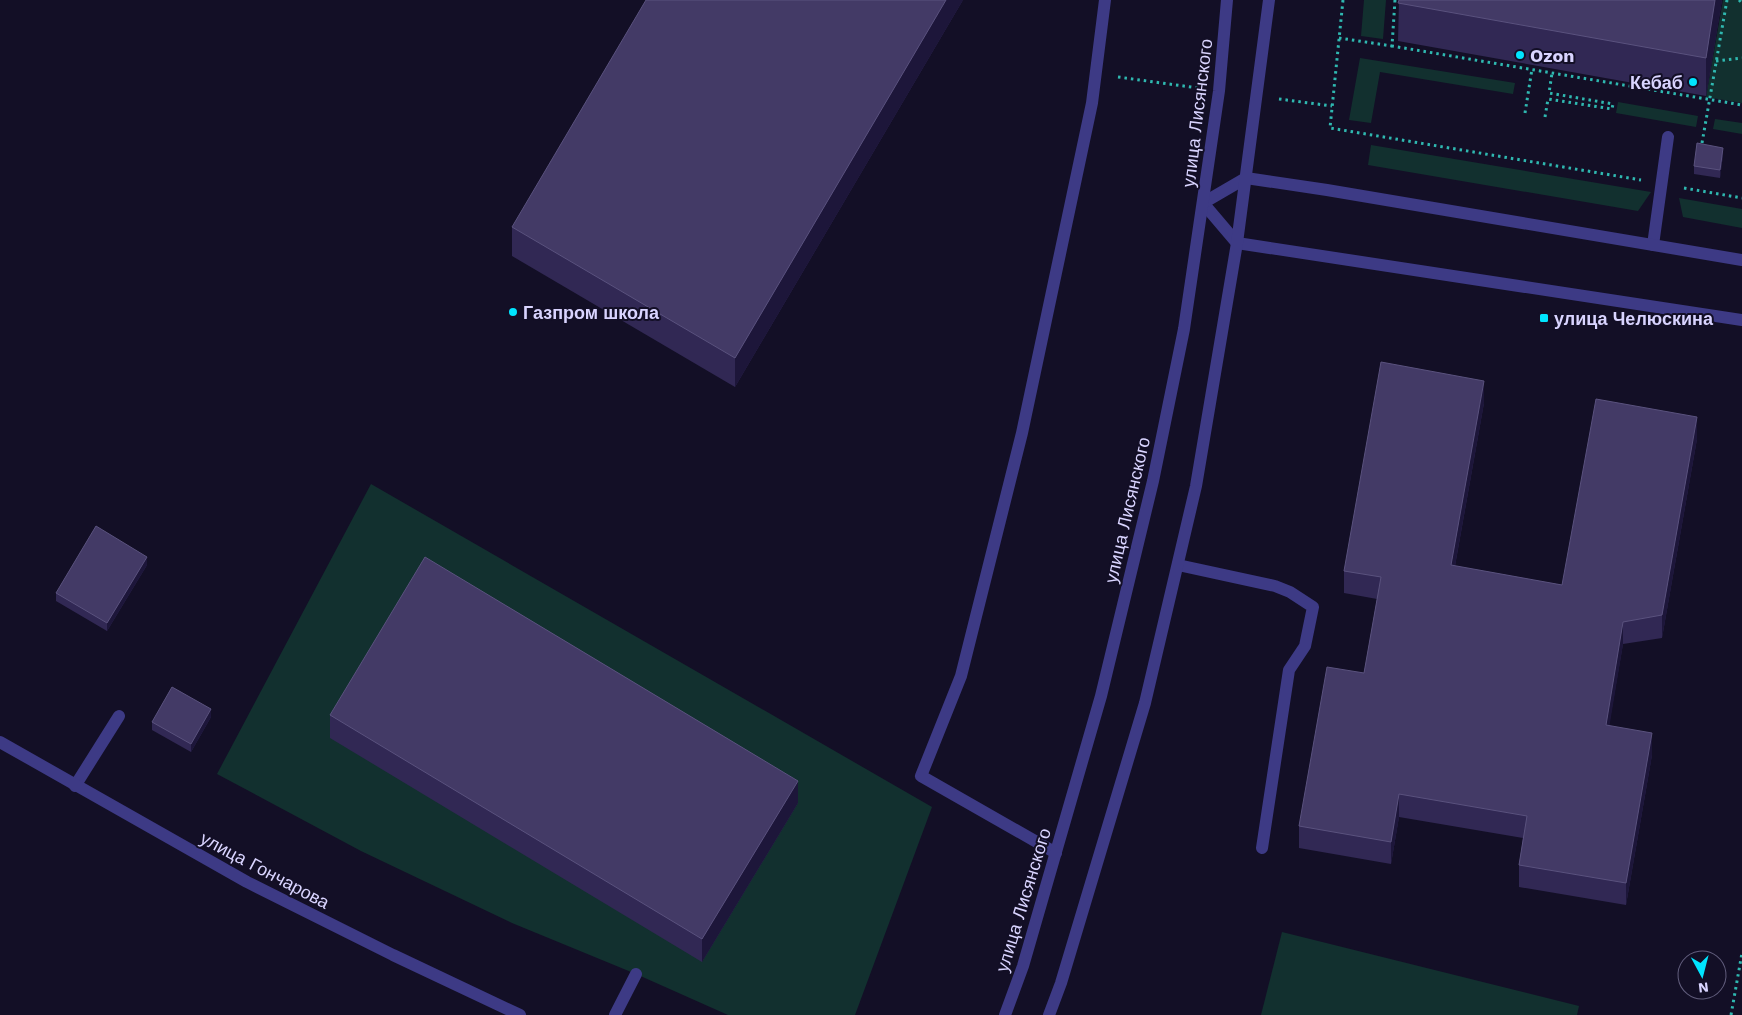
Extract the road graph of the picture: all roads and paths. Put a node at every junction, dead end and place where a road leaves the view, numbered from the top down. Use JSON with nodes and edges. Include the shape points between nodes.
{"nodes":[{"id":1,"x":1105,"y":0,"type":"edge"},
{"id":2,"x":1227,"y":0,"type":"edge"},
{"id":3,"x":1269,"y":0,"type":"edge"},
{"id":4,"x":1343,"y":0,"type":"edge"},
{"id":5,"x":1395,"y":0,"type":"edge"},
{"id":6,"x":1728,"y":0,"type":"edge"},
{"id":7,"x":1739,"y":0,"type":"edge"},
{"id":8,"x":1742,"y":3,"type":"edge"},
{"id":9,"x":1339,"y":38,"type":"junction"},
{"id":10,"x":1392,"y":46,"type":"junction"},
{"id":11,"x":1742,"y":58,"type":"edge"},
{"id":12,"x":1716,"y":61,"type":"junction"},
{"id":13,"x":1532,"y":70,"type":"junction"},
{"id":14,"x":1552,"y":73,"type":"junction"},
{"id":15,"x":1709,"y":99,"type":"junction"},
{"id":16,"x":1742,"y":105,"type":"edge"},
{"id":17,"x":1525,"y":113,"type":"dead end"},
{"id":18,"x":1546,"y":117,"type":"dead end"},
{"id":19,"x":1668,"y":138,"type":"dead end"},
{"id":20,"x":1702,"y":143,"type":"edge"},
{"id":21,"x":1246,"y":178,"type":"junction"},
{"id":22,"x":1661,"y":184,"type":"junction"},
{"id":23,"x":1742,"y":198,"type":"edge"},
{"id":24,"x":1203,"y":203,"type":"junction"},
{"id":25,"x":1237,"y":242,"type":"junction"},
{"id":26,"x":1652,"y":245,"type":"junction"},
{"id":27,"x":1742,"y":260,"type":"edge"},
{"id":28,"x":1742,"y":320,"type":"edge"},
{"id":29,"x":1178,"y":565,"type":"junction"},
{"id":30,"x":119,"y":716,"type":"dead end"},
{"id":31,"x":0,"y":742,"type":"edge"},
{"id":32,"x":75,"y":786,"type":"junction"},
{"id":33,"x":1262,"y":848,"type":"dead end"},
{"id":34,"x":1056,"y":852,"type":"junction"},
{"id":35,"x":1742,"y":953,"type":"edge"},
{"id":36,"x":636,"y":974,"type":"dead end"},
{"id":37,"x":520,"y":1015,"type":"edge"},
{"id":38,"x":615,"y":1015,"type":"edge"},
{"id":39,"x":1004,"y":1015,"type":"edge"},
{"id":40,"x":1049,"y":1015,"type":"edge"},
{"id":41,"x":1731,"y":1015,"type":"edge"}],
"edges":[{"from":1,"to":34,"type":"street","via":[[1092,103],[1022,432],[962,676],[921,776]]},
{"from":2,"to":24,"type":"street","name":"улица Лисянского","via":[[1219,90]]},
{"from":3,"to":21,"type":"street"},
{"from":4,"to":9,"type":"path"},
{"from":5,"to":10,"type":"path"},
{"from":6,"to":12,"type":"path"},
{"from":7,"to":8,"type":"path"},
{"from":9,"to":10,"type":"path"},
{"from":9,"to":22,"type":"path","via":[[1330,128]]},
{"from":10,"to":13,"type":"path"},
{"from":11,"to":12,"type":"path"},
{"from":12,"to":15,"type":"path"},
{"from":13,"to":14,"type":"path"},
{"from":13,"to":17,"type":"path"},
{"from":14,"to":15,"type":"path"},
{"from":14,"to":18,"type":"path","via":[[1549,93],[1613,104],[1612,109],[1548,98]]},
{"from":15,"to":16,"type":"path"},
{"from":15,"to":20,"type":"path"},
{"from":19,"to":22,"type":"street"},
{"from":21,"to":24,"type":"street"},
{"from":21,"to":25,"type":"street"},
{"from":21,"to":26,"type":"street"},
{"from":22,"to":23,"type":"path"},
{"from":22,"to":26,"type":"street"},
{"from":24,"to":25,"type":"street"},
{"from":24,"to":34,"type":"street","name":"улица Лисянского","via":[[1184,329],[1150,490],[1101,696]]},
{"from":25,"to":28,"type":"street"},
{"from":25,"to":29,"type":"street","via":[[1196,486]]},
{"from":26,"to":27,"type":"street"},
{"from":29,"to":33,"type":"street","via":[[1275,586],[1313,607],[1305,646],[1289,670]]},
{"from":29,"to":40,"type":"street","via":[[1145,703]]},
{"from":30,"to":32,"type":"street"},
{"from":31,"to":32,"type":"street","name":"улица Гончарова"},
{"from":32,"to":37,"type":"street","name":"улица Гончарова","via":[[247,882]]},
{"from":34,"to":39,"type":"street","name":"улица Лисянского","via":[[1023,966]]},
{"from":35,"to":41,"type":"path"},
{"from":36,"to":38,"type":"street"}]}
